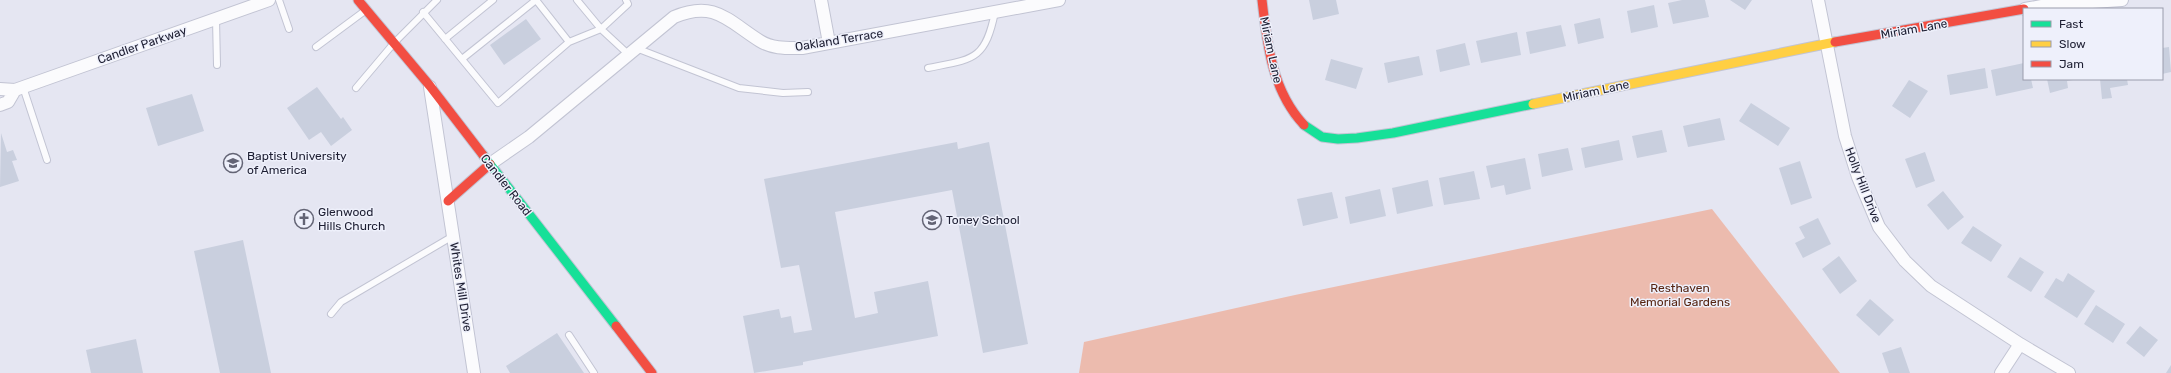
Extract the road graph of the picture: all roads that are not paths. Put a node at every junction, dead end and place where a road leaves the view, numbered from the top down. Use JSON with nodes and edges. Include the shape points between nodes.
{"nodes":[{"id":1,"x":269,"y":0,"type":"edge"},
{"id":2,"x":278,"y":0,"type":"edge"},
{"id":3,"x":358,"y":0,"type":"edge"},
{"id":4,"x":437,"y":0,"type":"edge"},
{"id":5,"x":493,"y":0,"type":"edge"},
{"id":6,"x":536,"y":0,"type":"edge"},
{"id":7,"x":577,"y":0,"type":"edge"},
{"id":8,"x":626,"y":0,"type":"edge"},
{"id":9,"x":821,"y":0,"type":"edge"},
{"id":10,"x":1059,"y":0,"type":"edge"},
{"id":11,"x":1262,"y":0,"type":"edge"},
{"id":12,"x":1818,"y":0,"type":"edge"},
{"id":13,"x":2122,"y":0,"type":"edge"},
{"id":14,"x":2047,"y":3,"type":"edge"},
{"id":15,"x":2029,"y":8,"type":"edge"},
{"id":16,"x":2023,"y":9,"type":"edge"},
{"id":17,"x":366,"y":10,"type":"junction"},
{"id":18,"x":423,"y":12,"type":"junction"},
{"id":19,"x":995,"y":12,"type":"junction"},
{"id":20,"x":216,"y":19,"type":"junction"},
{"id":21,"x":289,"y":29,"type":"dead end"},
{"id":22,"x":600,"y":29,"type":"junction"},
{"id":23,"x":445,"y":39,"type":"junction"},
{"id":24,"x":569,"y":42,"type":"junction"},
{"id":25,"x":394,"y":43,"type":"junction"},
{"id":26,"x":828,"y":43,"type":"junction"},
{"id":27,"x":1825,"y":44,"type":"junction"},
{"id":28,"x":316,"y":47,"type":"dead end"},
{"id":29,"x":632,"y":51,"type":"junction"},
{"id":30,"x":462,"y":59,"type":"junction"},
{"id":31,"x":217,"y":65,"type":"dead end"},
{"id":32,"x":928,"y":68,"type":"dead end"},
{"id":33,"x":430,"y":86,"type":"junction"},
{"id":34,"x":356,"y":88,"type":"dead end"},
{"id":35,"x":0,"y":89,"type":"edge"},
{"id":36,"x":19,"y":89,"type":"junction"},
{"id":37,"x":808,"y":92,"type":"dead end"},
{"id":38,"x":0,"y":105,"type":"edge"},
{"id":39,"x":47,"y":160,"type":"dead end"},
{"id":40,"x":490,"y":164,"type":"junction"},
{"id":41,"x":448,"y":201,"type":"junction"},
{"id":42,"x":453,"y":236,"type":"junction"},
{"id":43,"x":331,"y":314,"type":"dead end"},
{"id":44,"x":569,"y":335,"type":"dead end"},
{"id":45,"x":2020,"y":344,"type":"junction"},
{"id":46,"x":474,"y":373,"type":"edge"},
{"id":47,"x":594,"y":373,"type":"edge"},
{"id":48,"x":652,"y":373,"type":"edge"},
{"id":49,"x":2001,"y":373,"type":"edge"},
{"id":50,"x":2069,"y":373,"type":"edge"}],
"edges":[{"from":1,"to":20,"type":"street","name":"Candler Parkway"},
{"from":2,"to":21,"type":"lane"},
{"from":3,"to":17,"type":"street","name":"Candler Road"},
{"from":4,"to":18,"type":"lane"},
{"from":5,"to":23,"type":"lane"},
{"from":6,"to":24,"type":"lane"},
{"from":6,"to":30,"type":"lane"},
{"from":7,"to":22,"type":"lane"},
{"from":8,"to":22,"type":"lane","via":[[628,4]]},
{"from":9,"to":26,"type":"street"},
{"from":10,"to":19,"type":"street","name":"Oakland Terrace"},
{"from":11,"to":27,"type":"street","name":"Miriam Lane","via":[[1266,35],[1276,80],[1285,104],[1301,123],[1323,137],[1353,139],[1393,133]]},
{"from":12,"to":27,"type":"street","name":"Holly Hill Drive"},
{"from":13,"to":14,"type":"street","name":"Miriam Lane"},
{"from":14,"to":15,"type":"street","name":"Miriam Lane"},
{"from":16,"to":27,"type":"street","name":"Miriam Lane"},
{"from":17,"to":25,"type":"street","name":"Candler Road"},
{"from":17,"to":28,"type":"lane"},
{"from":18,"to":23,"type":"lane"},
{"from":18,"to":25,"type":"lane"},
{"from":19,"to":26,"type":"street","name":"Oakland Terrace"},
{"from":19,"to":32,"type":"lane","via":[[991,30],[981,52],[963,61]]},
{"from":20,"to":31,"type":"lane"},
{"from":20,"to":36,"type":"street","name":"Candler Parkway"},
{"from":22,"to":24,"type":"lane"},
{"from":22,"to":29,"type":"lane"},
{"from":23,"to":30,"type":"lane"},
{"from":24,"to":30,"type":"lane","via":[[498,103]]},
{"from":25,"to":33,"type":"street","name":"Candler Road"},
{"from":25,"to":34,"type":"lane"},
{"from":26,"to":29,"type":"street","name":"Oakland Terrace","via":[[802,48],[778,48],[761,42],[720,10],[703,7],[686,10]]},
{"from":27,"to":45,"type":"street","name":"Holly Hill Drive","via":[[1845,136],[1858,177],[1879,228],[1905,261],[1931,286]]},
{"from":29,"to":37,"type":"lane","via":[[738,88],[783,93]]},
{"from":29,"to":40,"type":"street","name":"Oakland Terrace","via":[[529,137]]},
{"from":33,"to":40,"type":"street","name":"Candler Road"},
{"from":33,"to":41,"type":"street","name":"Whites Mill Drive"},
{"from":35,"to":36,"type":"street","name":"Candler Parkway"},
{"from":36,"to":38,"type":"street","name":"Candler Parkway","via":[[8,102]]},
{"from":36,"to":39,"type":"lane"},
{"from":40,"to":41,"type":"street"},
{"from":40,"to":48,"type":"street","name":"Candler Road"},
{"from":41,"to":42,"type":"street","name":"Whites Mill Drive"},
{"from":42,"to":43,"type":"lane","via":[[341,302]]},
{"from":42,"to":46,"type":"street","name":"Whites Mill Drive"},
{"from":44,"to":47,"type":"lane"},
{"from":45,"to":49,"type":"street"},
{"from":45,"to":50,"type":"street","name":"Holly Hill Drive"}]}
